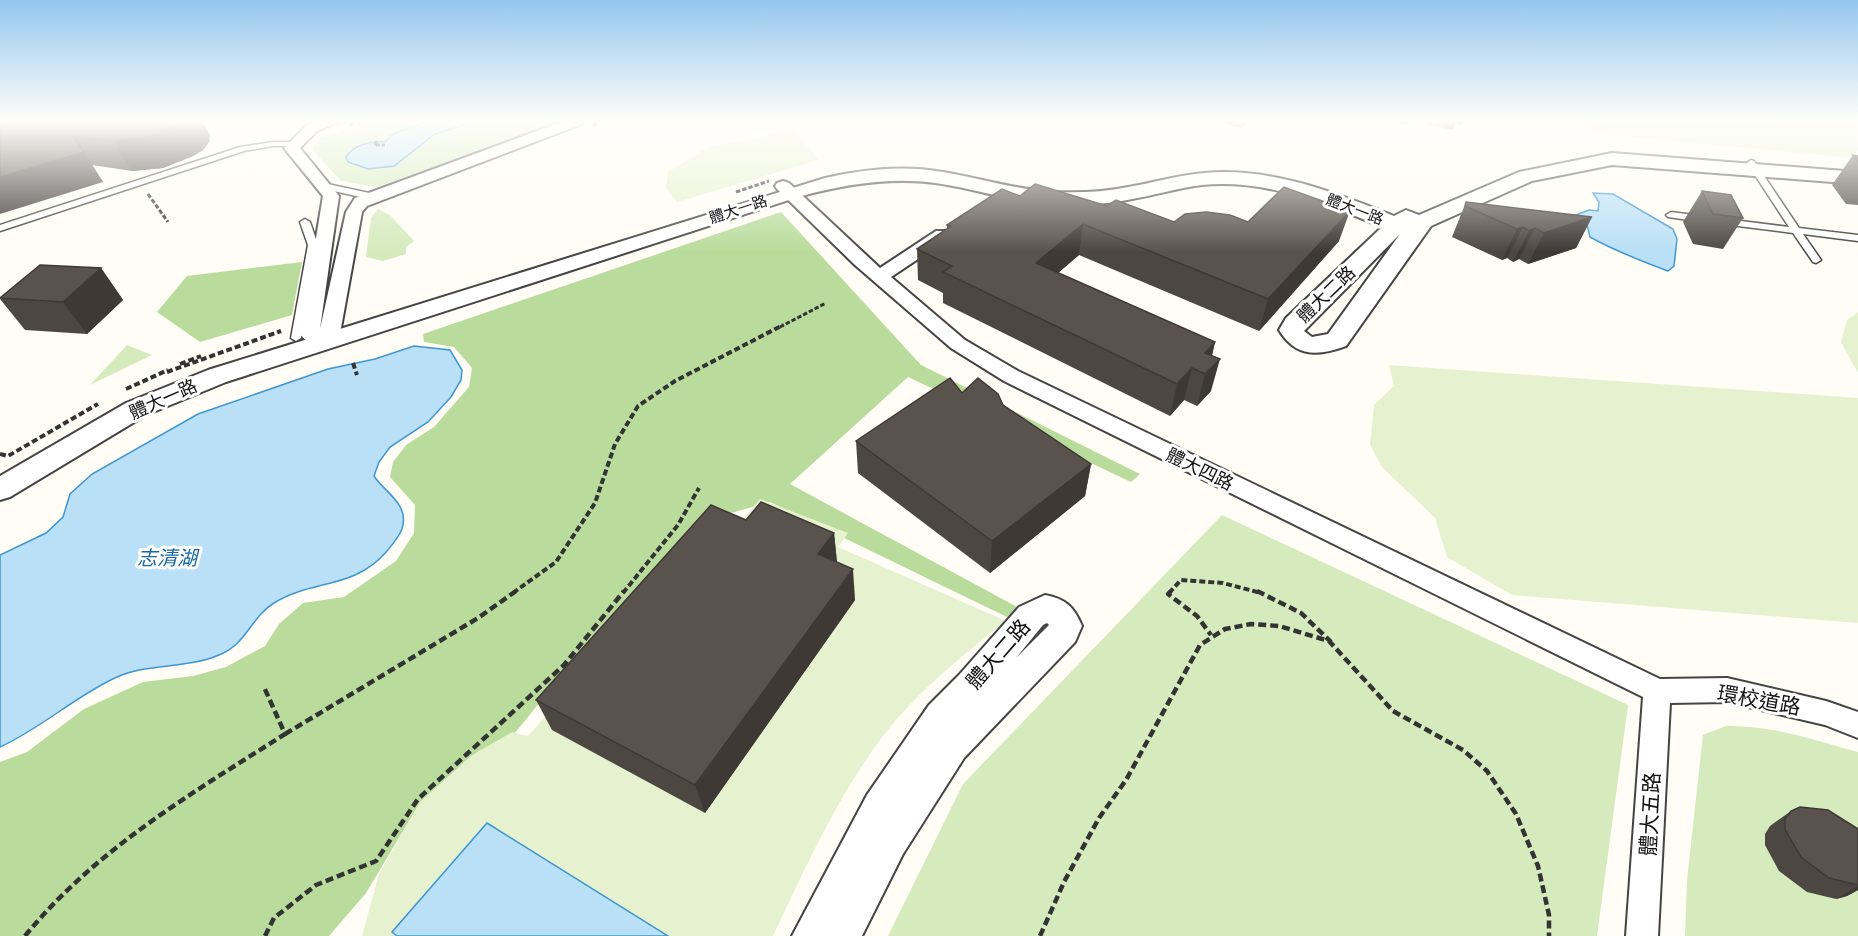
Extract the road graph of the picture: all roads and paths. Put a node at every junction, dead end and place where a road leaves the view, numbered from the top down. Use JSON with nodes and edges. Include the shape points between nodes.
{"nodes":[{"id":1,"x":196,"y":165,"type":"edge"},
{"id":2,"x":306,"y":165,"type":"edge"},
{"id":3,"x":460,"y":165,"type":"edge"},
{"id":4,"x":1583,"y":165,"type":"edge"},
{"id":5,"x":1713,"y":165,"type":"edge"},
{"id":6,"x":1754,"y":167,"type":"junction"},
{"id":7,"x":1858,"y":171,"type":"edge"},
{"id":8,"x":1858,"y":178,"type":"edge"},
{"id":9,"x":141,"y":183,"type":"junction"},
{"id":10,"x":323,"y":186,"type":"junction"},
{"id":11,"x":787,"y":189,"type":"junction"},
{"id":12,"x":374,"y":197,"type":"junction"},
{"id":13,"x":1671,"y":215,"type":"dead end"},
{"id":14,"x":168,"y":222,"type":"dead end"},
{"id":15,"x":305,"y":222,"type":"dead end"},
{"id":16,"x":1411,"y":224,"type":"junction"},
{"id":17,"x":957,"y":226,"type":"edge"},
{"id":18,"x":0,"y":228,"type":"edge"},
{"id":19,"x":1796,"y":230,"type":"junction"},
{"id":20,"x":1858,"y":238,"type":"edge"},
{"id":21,"x":1816,"y":260,"type":"dead end"},
{"id":22,"x":879,"y":277,"type":"junction"},
{"id":23,"x":825,"y":303,"type":"dead end"},
{"id":24,"x":310,"y":333,"type":"junction"},
{"id":25,"x":353,"y":363,"type":"dead end"},
{"id":26,"x":357,"y":375,"type":"dead end"},
{"id":27,"x":119,"y":393,"type":"dead end"},
{"id":28,"x":104,"y":401,"type":"dead end"},
{"id":29,"x":0,"y":454,"type":"edge"},
{"id":30,"x":3,"y":480,"type":"edge"},
{"id":31,"x":699,"y":488,"type":"dead end"},
{"id":32,"x":1211,"y":635,"type":"junction"},
{"id":33,"x":1331,"y":642,"type":"junction"},
{"id":34,"x":264,"y":687,"type":"dead end"},
{"id":35,"x":1657,"y":691,"type":"junction"},
{"id":36,"x":1858,"y":725,"type":"edge"},
{"id":37,"x":285,"y":734,"type":"junction"},
{"id":38,"x":25,"y":936,"type":"edge"},
{"id":39,"x":265,"y":936,"type":"edge"},
{"id":40,"x":813,"y":936,"type":"edge"},
{"id":41,"x":840,"y":936,"type":"edge"},
{"id":42,"x":1040,"y":936,"type":"edge"},
{"id":43,"x":1549,"y":936,"type":"edge"},
{"id":44,"x":1642,"y":936,"type":"edge"}],
"edges":[{"from":1,"to":9,"type":"lane"},
{"from":2,"to":10,"type":"street"},
{"from":3,"to":12,"type":"street"},
{"from":4,"to":16,"type":"street","via":[[1526,176]]},
{"from":5,"to":6,"type":"street"},
{"from":6,"to":7,"type":"street"},
{"from":6,"to":8,"type":"street"},
{"from":6,"to":19,"type":"lane"},
{"from":9,"to":14,"type":"path"},
{"from":9,"to":18,"type":"lane"},
{"from":10,"to":12,"type":"lane"},
{"from":10,"to":24,"type":"street","via":[[331,196]]},
{"from":11,"to":16,"type":"street","name":"體大一路","via":[[823,172],[874,167],[936,169],[998,194],[1036,197],[1112,196],[1173,183],[1243,178],[1317,194]]},
{"from":11,"to":22,"type":"street","name":"體大四路"},
{"from":11,"to":24,"type":"street","name":"體大一路"},
{"from":12,"to":24,"type":"street","via":[[361,202],[354,212]]},
{"from":13,"to":19,"type":"lane"},
{"from":15,"to":24,"type":"lane","via":[[313,245]]},
{"from":16,"to":16,"type":"street","name":"體大二路","via":[[1295,323],[1291,330],[1299,341],[1312,346],[1337,340]]},
{"from":17,"to":22,"type":"street"},
{"from":19,"to":20,"type":"lane"},
{"from":19,"to":21,"type":"lane"},
{"from":22,"to":35,"type":"street","name":"體大四路","via":[[958,344],[1011,376]]},
{"from":23,"to":37,"type":"path","via":[[675,381],[638,406],[615,444],[596,503],[556,562],[478,618]]},
{"from":24,"to":27,"type":"path","via":[[189,360]]},
{"from":24,"to":30,"type":"street","name":"體大一路","via":[[136,409]]},
{"from":25,"to":26,"type":"path"},
{"from":28,"to":29,"type":"path","via":[[8,456]]},
{"from":31,"to":39,"type":"path","via":[[678,525],[564,665],[418,800],[376,861],[316,885],[274,918]]},
{"from":32,"to":33,"type":"path","via":[[1239,623],[1270,622]]},
{"from":32,"to":33,"type":"path","via":[[1197,616],[1168,594],[1181,580],[1229,583],[1275,598],[1314,624]]},
{"from":32,"to":42,"type":"path","via":[[1200,645],[1126,780],[1099,818]]},
{"from":33,"to":43,"type":"path","via":[[1394,712],[1458,746],[1487,770],[1517,818],[1540,868],[1551,918]]},
{"from":34,"to":37,"type":"path"},
{"from":35,"to":36,"type":"street","name":"環校道路","via":[[1727,690],[1826,713]]},
{"from":35,"to":44,"type":"street","name":"體大五路"},
{"from":37,"to":38,"type":"path","via":[[104,855],[47,906]]},
{"from":40,"to":41,"type":"street","name":"體大二路","via":[[880,808],[941,716],[1031,616],[1045,608],[1054,609],[1064,620],[1063,632],[951,746],[889,842]]}]}
